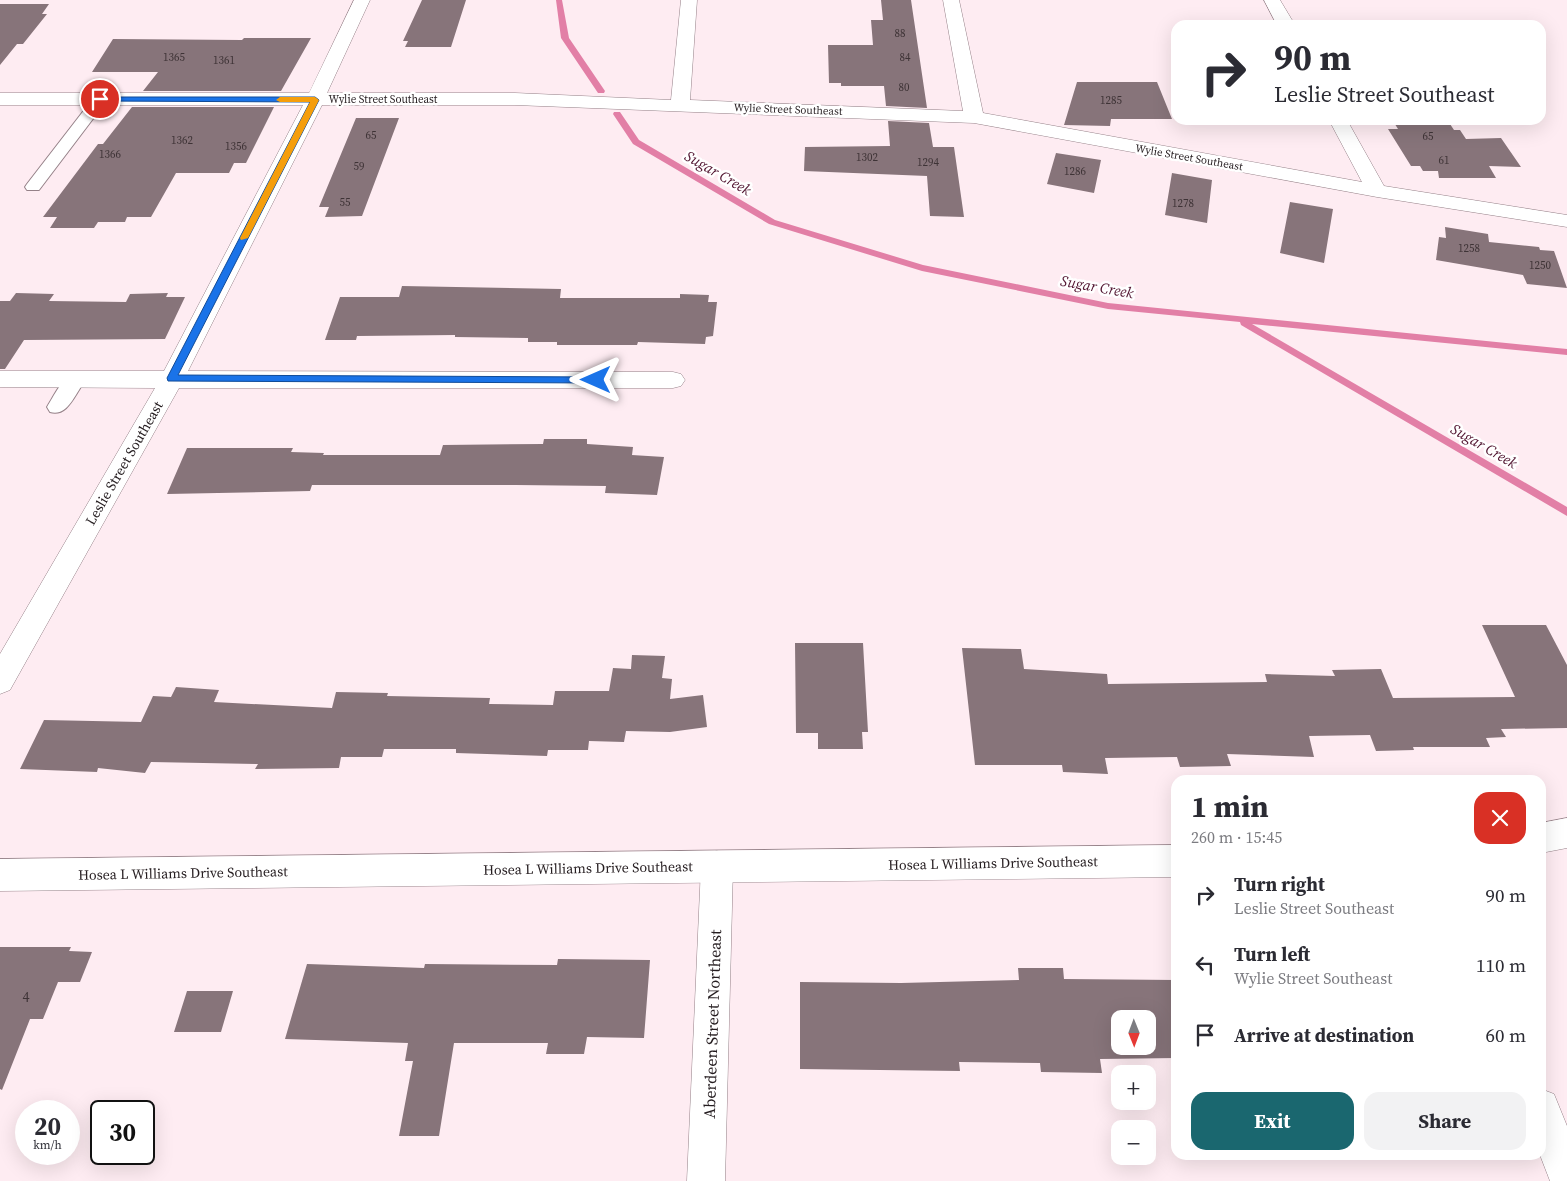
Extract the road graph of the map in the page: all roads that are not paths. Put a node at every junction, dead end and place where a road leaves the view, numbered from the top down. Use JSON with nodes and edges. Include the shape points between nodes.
{"nodes":[{"id":1,"x":362,"y":0,"type":"edge"},
{"id":2,"x":689,"y":0,"type":"edge"},
{"id":3,"x":951,"y":0,"type":"edge"},
{"id":4,"x":1272,"y":0,"type":"edge"},
{"id":5,"x":1283,"y":20,"type":"edge"},
{"id":6,"x":0,"y":99,"type":"edge"},
{"id":7,"x":100,"y":99,"type":"junction"},
{"id":8,"x":315,"y":100,"type":"junction"},
{"id":9,"x":680,"y":105,"type":"junction"},
{"id":10,"x":974,"y":117,"type":"junction"},
{"id":11,"x":1341,"y":125,"type":"edge"},
{"id":12,"x":33,"y":186,"type":"dead end"},
{"id":13,"x":1377,"y":191,"type":"junction"},
{"id":14,"x":1567,"y":221,"type":"edge"},
{"id":15,"x":172,"y":378,"type":"junction"},
{"id":16,"x":0,"y":379,"type":"edge"},
{"id":17,"x":76,"y":379,"type":"junction"},
{"id":18,"x":673,"y":380,"type":"dead end"},
{"id":19,"x":57,"y":408,"type":"dead end"},
{"id":20,"x":0,"y":681,"type":"edge"},
{"id":21,"x":1567,"y":833,"type":"edge"},
{"id":22,"x":1546,"y":837,"type":"edge"},
{"id":23,"x":1171,"y":861,"type":"edge"},
{"id":24,"x":717,"y":867,"type":"junction"},
{"id":25,"x":0,"y":875,"type":"edge"},
{"id":26,"x":1546,"y":1120,"type":"edge"},
{"id":27,"x":1567,"y":1176,"type":"edge"},
{"id":28,"x":706,"y":1181,"type":"edge"}],
"edges":[{"from":1,"to":8,"type":"street","name":"Leslie Street Southeast"},
{"from":2,"to":9,"type":"street"},
{"from":3,"to":10,"type":"street"},
{"from":4,"to":5,"type":"street"},
{"from":6,"to":7,"type":"street","name":"Wylie Street Southeast"},
{"from":7,"to":8,"type":"street","name":"Wylie Street Southeast"},
{"from":7,"to":12,"type":"lane"},
{"from":8,"to":9,"type":"street","name":"Wylie Street Southeast","via":[[515,99]]},
{"from":8,"to":15,"type":"street","name":"Leslie Street Southeast"},
{"from":9,"to":10,"type":"street","name":"Wylie Street Southeast"},
{"from":10,"to":13,"type":"street","name":"Wylie Street Southeast"},
{"from":11,"to":13,"type":"street"},
{"from":13,"to":14,"type":"street","name":"Wylie Street Southeast"},
{"from":15,"to":17,"type":"street"},
{"from":15,"to":18,"type":"street"},
{"from":15,"to":20,"type":"street","name":"Leslie Street Southeast"},
{"from":16,"to":17,"type":"street"},
{"from":17,"to":19,"type":"lane"},
{"from":21,"to":22,"type":"street"},
{"from":23,"to":24,"type":"street","name":"Hosea L Williams Drive Southeast"},
{"from":24,"to":25,"type":"street","name":"Hosea L Williams Drive Southeast"},
{"from":24,"to":28,"type":"street","name":"Aberdeen Street Northeast"},
{"from":26,"to":27,"type":"street"}]}
